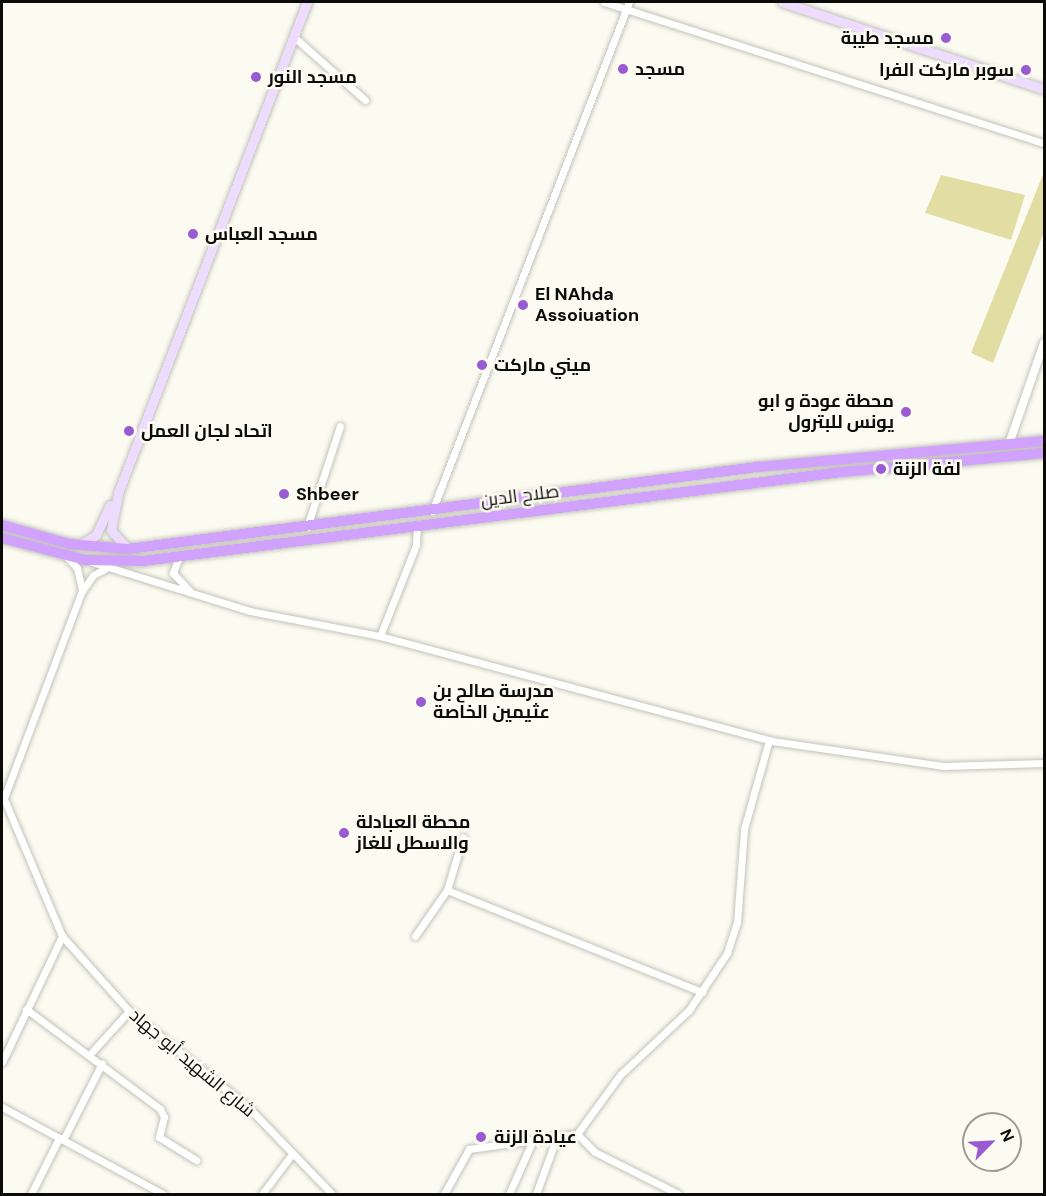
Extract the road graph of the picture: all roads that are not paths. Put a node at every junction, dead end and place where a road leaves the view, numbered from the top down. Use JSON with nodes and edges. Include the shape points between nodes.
{"nodes":[{"id":1,"x":307,"y":2,"type":"edge"},
{"id":2,"x":604,"y":2,"type":"edge"},
{"id":3,"x":782,"y":2,"type":"edge"},
{"id":4,"x":627,"y":5,"type":"edge"},
{"id":5,"x":294,"y":37,"type":"junction"},
{"id":6,"x":1044,"y":89,"type":"edge"},
{"id":7,"x":365,"y":100,"type":"dead end"},
{"id":8,"x":1044,"y":143,"type":"edge"},
{"id":9,"x":1044,"y":343,"type":"edge"},
{"id":10,"x":340,"y":426,"type":"dead end"},
{"id":11,"x":1044,"y":441,"type":"edge"},
{"id":12,"x":1009,"y":444,"type":"junction"},
{"id":13,"x":1044,"y":453,"type":"edge"},
{"id":14,"x":807,"y":462,"type":"junction"},
{"id":15,"x":807,"y":477,"type":"junction"},
{"id":16,"x":608,"y":487,"type":"junction"},
{"id":17,"x":118,"y":493,"type":"junction"},
{"id":18,"x":608,"y":501,"type":"junction"},
{"id":19,"x":432,"y":512,"type":"junction"},
{"id":20,"x":2,"y":525,"type":"edge"},
{"id":21,"x":417,"y":526,"type":"junction"},
{"id":22,"x":307,"y":527,"type":"junction"},
{"id":23,"x":2,"y":538,"type":"edge"},
{"id":24,"x":77,"y":546,"type":"junction"},
{"id":25,"x":128,"y":549,"type":"junction"},
{"id":26,"x":67,"y":556,"type":"junction"},
{"id":27,"x":179,"y":557,"type":"junction"},
{"id":28,"x":85,"y":560,"type":"junction"},
{"id":29,"x":108,"y":569,"type":"junction"},
{"id":30,"x":82,"y":591,"type":"junction"},
{"id":31,"x":198,"y":597,"type":"junction"},
{"id":32,"x":380,"y":636,"type":"junction"},
{"id":33,"x":769,"y":740,"type":"junction"},
{"id":34,"x":1044,"y":763,"type":"edge"},
{"id":35,"x":1035,"y":764,"type":"junction"},
{"id":36,"x":1044,"y":771,"type":"edge"},
{"id":37,"x":3,"y":796,"type":"edge"},
{"id":38,"x":462,"y":837,"type":"dead end"},
{"id":39,"x":447,"y":891,"type":"junction"},
{"id":40,"x":62,"y":936,"type":"junction"},
{"id":41,"x":415,"y":936,"type":"dead end"},
{"id":42,"x":702,"y":992,"type":"junction"},
{"id":43,"x":26,"y":1009,"type":"junction"},
{"id":44,"x":129,"y":1011,"type":"junction"},
{"id":45,"x":90,"y":1054,"type":"junction"},
{"id":46,"x":2,"y":1062,"type":"edge"},
{"id":47,"x":102,"y":1063,"type":"junction"},
{"id":48,"x":2,"y":1107,"type":"edge"},
{"id":49,"x":577,"y":1134,"type":"junction"},
{"id":50,"x":61,"y":1139,"type":"junction"},
{"id":51,"x":556,"y":1139,"type":"junction"},
{"id":52,"x":532,"y":1142,"type":"junction"},
{"id":53,"x":292,"y":1154,"type":"junction"},
{"id":54,"x":196,"y":1160,"type":"dead end"},
{"id":55,"x":31,"y":1194,"type":"edge"},
{"id":56,"x":163,"y":1194,"type":"edge"},
{"id":57,"x":262,"y":1194,"type":"edge"},
{"id":58,"x":332,"y":1194,"type":"edge"},
{"id":59,"x":444,"y":1194,"type":"edge"},
{"id":60,"x":509,"y":1194,"type":"edge"},
{"id":61,"x":536,"y":1194,"type":"edge"},
{"id":62,"x":678,"y":1194,"type":"edge"}],
"edges":[{"from":1,"to":5,"type":"main road"},
{"from":2,"to":4,"type":"street"},
{"from":3,"to":6,"type":"main road"},
{"from":4,"to":8,"type":"street"},
{"from":4,"to":19,"type":"street"},
{"from":5,"to":7,"type":"street"},
{"from":5,"to":17,"type":"main road"},
{"from":9,"to":12,"type":"street"},
{"from":10,"to":22,"type":"street"},
{"from":11,"to":12,"type":"highway","name":"صلاح الدين"},
{"from":12,"to":14,"type":"highway","name":"صلاح الدين"},
{"from":13,"to":15,"type":"highway","name":"صلاح الدين"},
{"from":14,"to":15,"type":"highway","via":[[811,466]]},
{"from":14,"to":16,"type":"highway","name":"صلاح الدين"},
{"from":15,"to":18,"type":"highway","name":"صلاح الدين"},
{"from":16,"to":18,"type":"highway","via":[[601,493]]},
{"from":16,"to":19,"type":"highway","name":"صلاح الدين"},
{"from":17,"to":24,"type":"main road","via":[[96,535]]},
{"from":17,"to":25,"type":"main road","via":[[111,530]]},
{"from":18,"to":21,"type":"highway","name":"صلاح الدين"},
{"from":19,"to":22,"type":"highway","name":"صلاح الدين"},
{"from":20,"to":24,"type":"highway","name":"صلاح الدين"},
{"from":21,"to":27,"type":"highway","name":"صلاح الدين"},
{"from":21,"to":32,"type":"street","via":[[416,545]]},
{"from":22,"to":25,"type":"highway","name":"صلاح الدين"},
{"from":23,"to":26,"type":"highway","name":"صلاح الدين"},
{"from":24,"to":25,"type":"highway","name":"صلاح الدين"},
{"from":26,"to":28,"type":"highway","name":"صلاح الدين"},
{"from":26,"to":30,"type":"street","via":[[80,573]]},
{"from":27,"to":28,"type":"highway","name":"صلاح الدين"},
{"from":27,"to":31,"type":"street","via":[[175,578]]},
{"from":28,"to":29,"type":"street"},
{"from":29,"to":30,"type":"street","via":[[93,575]]},
{"from":29,"to":31,"type":"street"},
{"from":30,"to":37,"type":"street"},
{"from":31,"to":32,"type":"street"},
{"from":32,"to":33,"type":"street"},
{"from":33,"to":35,"type":"street","via":[[944,766]]},
{"from":33,"to":42,"type":"street","via":[[744,829],[737,923],[727,953]]},
{"from":34,"to":35,"type":"street"},
{"from":35,"to":36,"type":"street"},
{"from":37,"to":40,"type":"street","name":"شارع الشهيد أبو جهاد"},
{"from":38,"to":39,"type":"street"},
{"from":39,"to":41,"type":"street"},
{"from":39,"to":42,"type":"street"},
{"from":40,"to":43,"type":"street"},
{"from":40,"to":44,"type":"street","name":"شارع الشهيد أبو جهاد"},
{"from":42,"to":49,"type":"street","via":[[676,1025],[620,1075]]},
{"from":43,"to":45,"type":"street"},
{"from":43,"to":46,"type":"street"},
{"from":44,"to":45,"type":"street"},
{"from":44,"to":53,"type":"street","name":"شارع الشهيد أبو جهاد","via":[[249,1108]]},
{"from":45,"to":47,"type":"street"},
{"from":47,"to":50,"type":"street"},
{"from":47,"to":54,"type":"street","via":[[160,1109],[164,1118],[159,1137]]},
{"from":48,"to":50,"type":"street"},
{"from":49,"to":51,"type":"street"},
{"from":49,"to":62,"type":"street","via":[[595,1152]]},
{"from":50,"to":55,"type":"street"},
{"from":50,"to":56,"type":"street"},
{"from":51,"to":52,"type":"street"},
{"from":51,"to":61,"type":"street"},
{"from":52,"to":59,"type":"street","via":[[469,1149]]},
{"from":52,"to":60,"type":"street"},
{"from":53,"to":57,"type":"street"},
{"from":53,"to":58,"type":"street","name":"شارع الشهيد أبو جهاد"}]}
